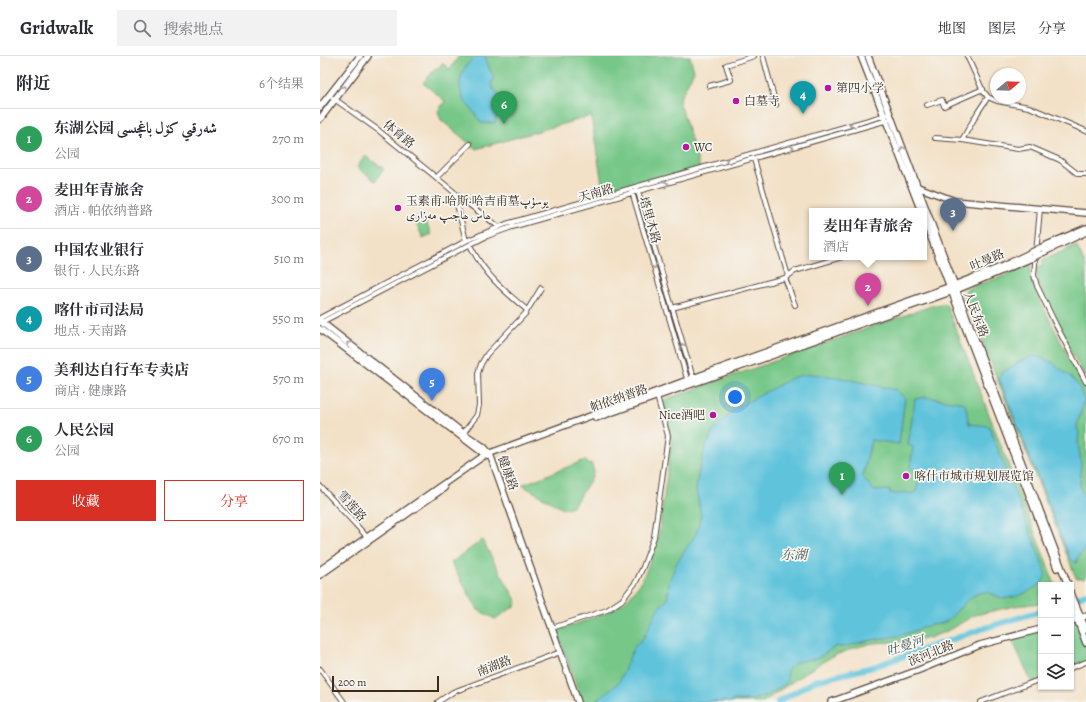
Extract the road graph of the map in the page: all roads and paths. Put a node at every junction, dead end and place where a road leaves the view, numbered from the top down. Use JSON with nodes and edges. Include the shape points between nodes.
{"nodes":[{"id":1,"x":360,"y":56,"type":"edge"},
{"id":2,"x":368,"y":56,"type":"edge"},
{"id":3,"x":754,"y":56,"type":"edge"},
{"id":4,"x":763,"y":56,"type":"edge"},
{"id":5,"x":861,"y":56,"type":"edge"},
{"id":6,"x":868,"y":56,"type":"edge"},
{"id":7,"x":967,"y":56,"type":"edge"},
{"id":8,"x":709,"y":86,"type":"dead end"},
{"id":9,"x":983,"y":89,"type":"junction"},
{"id":10,"x":330,"y":96,"type":"junction"},
{"id":11,"x":988,"y":97,"type":"junction"},
{"id":12,"x":335,"y":100,"type":"junction"},
{"id":13,"x":776,"y":105,"type":"dead end"},
{"id":14,"x":927,"y":105,"type":"dead end"},
{"id":15,"x":320,"y":107,"type":"edge"},
{"id":16,"x":888,"y":117,"type":"junction"},
{"id":17,"x":320,"y":119,"type":"edge"},
{"id":18,"x":1086,"y":131,"type":"edge"},
{"id":19,"x":936,"y":138,"type":"dead end"},
{"id":20,"x":962,"y":140,"type":"junction"},
{"id":21,"x":470,"y":144,"type":"dead end"},
{"id":22,"x":754,"y":159,"type":"junction"},
{"id":23,"x":1086,"y":174,"type":"edge"},
{"id":24,"x":437,"y":178,"type":"junction"},
{"id":25,"x":918,"y":187,"type":"junction"},
{"id":26,"x":633,"y":188,"type":"junction"},
{"id":27,"x":454,"y":192,"type":"junction"},
{"id":28,"x":638,"y":192,"type":"junction"},
{"id":29,"x":632,"y":194,"type":"junction"},
{"id":30,"x":920,"y":208,"type":"edge"},
{"id":31,"x":925,"y":208,"type":"edge"},
{"id":32,"x":1040,"y":209,"type":"junction"},
{"id":33,"x":1086,"y":213,"type":"edge"},
{"id":34,"x":927,"y":214,"type":"edge"},
{"id":35,"x":927,"y":226,"type":"edge"},
{"id":36,"x":499,"y":227,"type":"junction"},
{"id":37,"x":1086,"y":228,"type":"edge"},
{"id":38,"x":1086,"y":232,"type":"edge"},
{"id":39,"x":466,"y":241,"type":"junction"},
{"id":40,"x":470,"y":245,"type":"junction"},
{"id":41,"x":1040,"y":251,"type":"junction"},
{"id":42,"x":832,"y":260,"type":"edge"},
{"id":43,"x":787,"y":277,"type":"junction"},
{"id":44,"x":541,"y":288,"type":"dead end"},
{"id":45,"x":952,"y":288,"type":"junction"},
{"id":46,"x":795,"y":305,"type":"dead end"},
{"id":47,"x":672,"y":308,"type":"junction"},
{"id":48,"x":527,"y":310,"type":"junction"},
{"id":49,"x":320,"y":321,"type":"edge"},
{"id":50,"x":320,"y":329,"type":"edge"},
{"id":51,"x":691,"y":381,"type":"junction"},
{"id":52,"x":1086,"y":382,"type":"edge"},
{"id":53,"x":656,"y":396,"type":"junction"},
{"id":54,"x":462,"y":435,"type":"junction"},
{"id":55,"x":488,"y":456,"type":"junction"},
{"id":56,"x":320,"y":486,"type":"edge"},
{"id":57,"x":368,"y":538,"type":"junction"},
{"id":58,"x":320,"y":570,"type":"edge"},
{"id":59,"x":320,"y":575,"type":"edge"},
{"id":60,"x":1064,"y":581,"type":"edge"},
{"id":61,"x":1074,"y":606,"type":"edge"},
{"id":62,"x":1075,"y":610,"type":"joint"},
{"id":63,"x":1081,"y":618,"type":"edge"},
{"id":64,"x":552,"y":628,"type":"junction"},
{"id":65,"x":1038,"y":630,"type":"edge"},
{"id":66,"x":1086,"y":630,"type":"edge"},
{"id":67,"x":1086,"y":642,"type":"edge"},
{"id":68,"x":558,"y":653,"type":"junction"},
{"id":69,"x":1086,"y":662,"type":"edge"},
{"id":70,"x":1074,"y":667,"type":"edge"},
{"id":71,"x":320,"y":669,"type":"edge"},
{"id":72,"x":1038,"y":680,"type":"edge"},
{"id":73,"x":344,"y":702,"type":"edge"},
{"id":74,"x":438,"y":702,"type":"edge"},
{"id":75,"x":575,"y":702,"type":"edge"},
{"id":76,"x":578,"y":702,"type":"edge"},
{"id":77,"x":831,"y":702,"type":"edge"},
{"id":78,"x":981,"y":702,"type":"edge"}],
"edges":[{"from":1,"to":10,"type":"main road"},
{"from":12,"to":2,"type":"main road","one_way":true},
{"from":3,"to":8,"type":"street","via":[[726,65],[731,80]]},
{"from":4,"to":13,"type":"street"},
{"from":5,"to":16,"type":"main road","name":"人民东路"},
{"from":6,"to":16,"type":"main road","name":"人民东路"},
{"from":7,"to":9,"type":"street"},
{"from":9,"to":11,"type":"street"},
{"from":9,"to":14,"type":"street","via":[[944,106],[942,100]]},
{"from":10,"to":12,"type":"street","name":"体育路"},
{"from":10,"to":15,"type":"main road"},
{"from":11,"to":18,"type":"street","via":[[1029,106]]},
{"from":11,"to":20,"type":"street"},
{"from":12,"to":17,"type":"main road"},
{"from":12,"to":24,"type":"street","name":"体育路","via":[[378,130]]},
{"from":22,"to":16,"type":"street","name":"天南路","one_way":true},
{"from":25,"to":16,"type":"main road","name":"人民东路","one_way":true},
{"from":16,"to":26,"type":"street","name":"天南路","one_way":true},
{"from":16,"to":30,"type":"main road","name":"人民东路"},
{"from":19,"to":20,"type":"street"},
{"from":20,"to":23,"type":"street","via":[[1018,149],[1030,147],[1060,160],[1078,174]]},
{"from":21,"to":24,"type":"street"},
{"from":28,"to":22,"type":"street","name":"天南路","one_way":true},
{"from":22,"to":43,"type":"street"},
{"from":24,"to":27,"type":"street","name":"体育路"},
{"from":25,"to":31,"type":"main road","name":"人民东路"},
{"from":25,"to":32,"type":"main road","via":[[955,201]]},
{"from":26,"to":28,"type":"street","name":"塔里木路"},
{"from":26,"to":29,"type":"street","name":"塔里木路"},
{"from":26,"to":36,"type":"street","name":"天南路"},
{"from":27,"to":36,"type":"street","name":"体育路"},
{"from":27,"to":39,"type":"street"},
{"from":28,"to":29,"type":"street","name":"天南路"},
{"from":28,"to":47,"type":"street","name":"塔里木路"},
{"from":29,"to":40,"type":"street","name":"天南路","via":[[512,228]]},
{"from":29,"to":51,"type":"street","name":"塔里木路","one_way":true},
{"from":32,"to":33,"type":"main road"},
{"from":32,"to":52,"type":"street","via":[[1034,275],[1037,286]]},
{"from":34,"to":45,"type":"main road","name":"人民东路"},
{"from":35,"to":45,"type":"main road","name":"人民东路"},
{"from":36,"to":39,"type":"street","name":"天南路"},
{"from":37,"to":41,"type":"main road"},
{"from":38,"to":41,"type":"main road"},
{"from":39,"to":49,"type":"street","name":"天南路"},
{"from":40,"to":48,"type":"street","via":[[490,277]]},
{"from":40,"to":49,"type":"street","name":"天南路"},
{"from":41,"to":45,"type":"main road","name":"吐曼路","bridge":true},
{"from":42,"to":43,"type":"street","via":[[795,271]]},
{"from":43,"to":46,"type":"street"},
{"from":43,"to":47,"type":"street"},
{"from":44,"to":48,"type":"street"},
{"from":45,"to":51,"type":"main road","name":"帕依纳普路"},
{"from":45,"to":60,"type":"main road","name":"人民东路"},
{"from":51,"to":47,"type":"street","name":"塔里木路","one_way":true},
{"from":48,"to":54,"type":"street","via":[[481,364],[478,373],[480,405],[477,415]]},
{"from":54,"to":49,"type":"main road","name":"健康路","one_way":true},
{"from":50,"to":54,"type":"main road","name":"健康路"},
{"from":51,"to":53,"type":"main road","name":"帕依纳普路"},
{"from":51,"to":55,"type":"main road","name":"帕依纳普路"},
{"from":53,"to":55,"type":"main road","name":"帕依纳普路"},
{"from":53,"to":64,"type":"street","via":[[668,436],[654,538],[643,567],[636,582],[622,600],[607,610]]},
{"from":54,"to":55,"type":"main road","name":"健康路","via":[[484,447]]},
{"from":55,"to":57,"type":"main road","name":"帕依纳普路"},
{"from":55,"to":64,"type":"main road","name":"健康路"},
{"from":55,"to":68,"type":"main road","name":"健康路"},
{"from":56,"to":57,"type":"street","name":"雪莲路"},
{"from":57,"to":58,"type":"main road","name":"帕依纳普路"},
{"from":57,"to":59,"type":"main road","name":"帕依纳普路"},
{"from":61,"to":62,"type":"main road"},
{"from":62,"to":63,"type":"main road"},
{"from":63,"to":66,"type":"main road"},
{"from":63,"to":67,"type":"main road"},
{"from":64,"to":76,"type":"main road","name":"健康路"},
{"from":65,"to":77,"type":"main road","name":"滨河北路","via":[[980,645]]},
{"from":68,"to":74,"type":"street","name":"南湖路","via":[[453,692]]},
{"from":68,"to":75,"type":"main road","name":"健康路"},
{"from":69,"to":70,"type":"street"},
{"from":71,"to":73,"type":"street"},
{"from":72,"to":78,"type":"street"}]}
